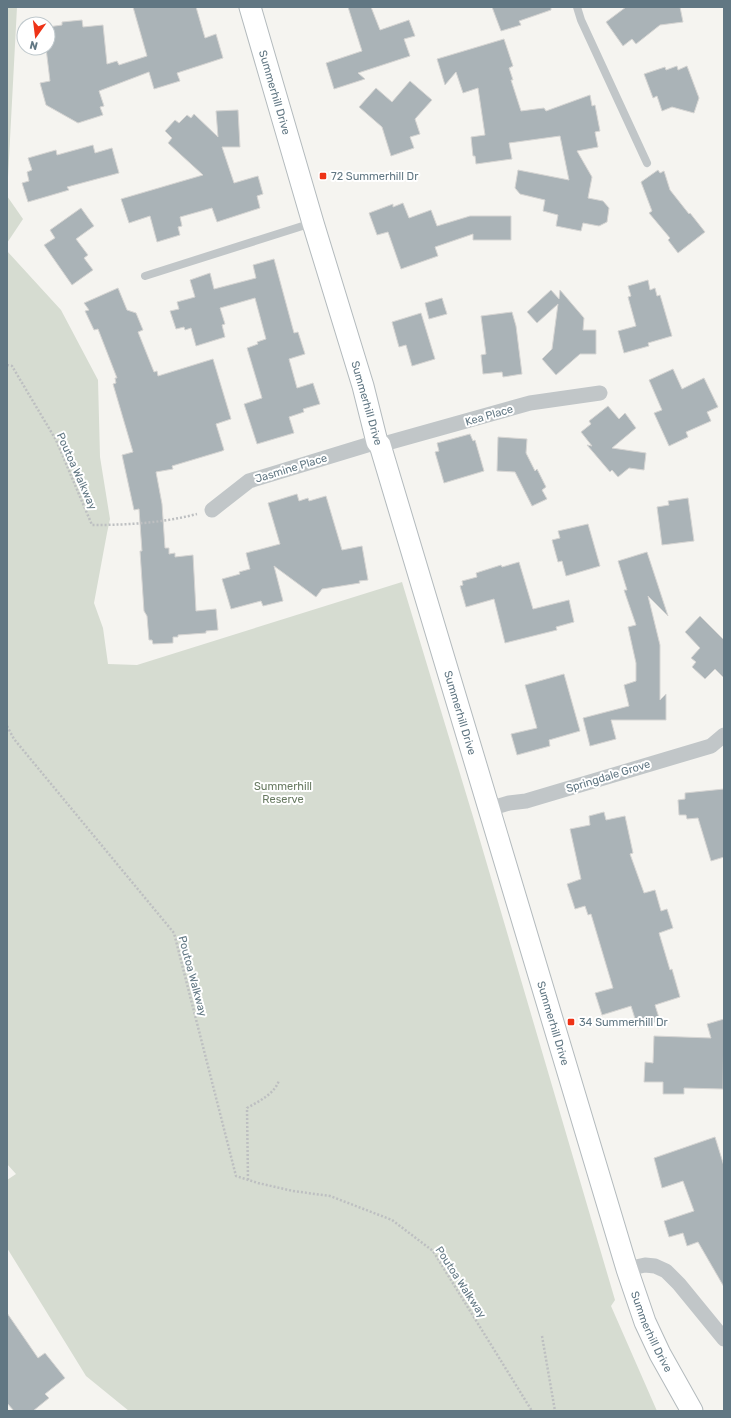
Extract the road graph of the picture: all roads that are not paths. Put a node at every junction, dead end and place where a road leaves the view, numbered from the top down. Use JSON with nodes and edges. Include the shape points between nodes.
{"nodes":[{"id":1,"x":250,"y":7,"type":"edge"},
{"id":2,"x":577,"y":7,"type":"edge"},
{"id":3,"x":648,"y":163,"type":"dead end"},
{"id":4,"x":313,"y":223,"type":"junction"},
{"id":5,"x":145,"y":276,"type":"dead end"},
{"id":6,"x":600,"y":394,"type":"dead end"},
{"id":7,"x":379,"y":444,"type":"junction"},
{"id":8,"x":212,"y":510,"type":"road end"},
{"id":9,"x":724,"y":736,"type":"edge"},
{"id":10,"x":489,"y":809,"type":"junction"},
{"id":11,"x":627,"y":1270,"type":"junction"},
{"id":12,"x":724,"y":1340,"type":"edge"},
{"id":13,"x":692,"y":1411,"type":"edge"}],
"edges":[{"from":1,"to":4,"type":"main road","name":"Summerhill Drive"},
{"from":2,"to":3,"type":"lane"},
{"from":4,"to":5,"type":"lane"},
{"from":4,"to":7,"type":"main road","name":"Summerhill Drive"},
{"from":6,"to":7,"type":"street","name":"Kea Place","via":[[530,403]]},
{"from":7,"to":8,"type":"street","name":"Jasmine Place","via":[[249,481]]},
{"from":7,"to":10,"type":"main road","name":"Summerhill Drive"},
{"from":9,"to":10,"type":"street","name":"Springdale Grove","via":[[711,746],[526,801]]},
{"from":10,"to":11,"type":"main road","name":"Summerhill Drive"},
{"from":11,"to":12,"type":"street","via":[[646,1265],[666,1271]]},
{"from":11,"to":13,"type":"main road","name":"Summerhill Drive","via":[[645,1322]]}]}
